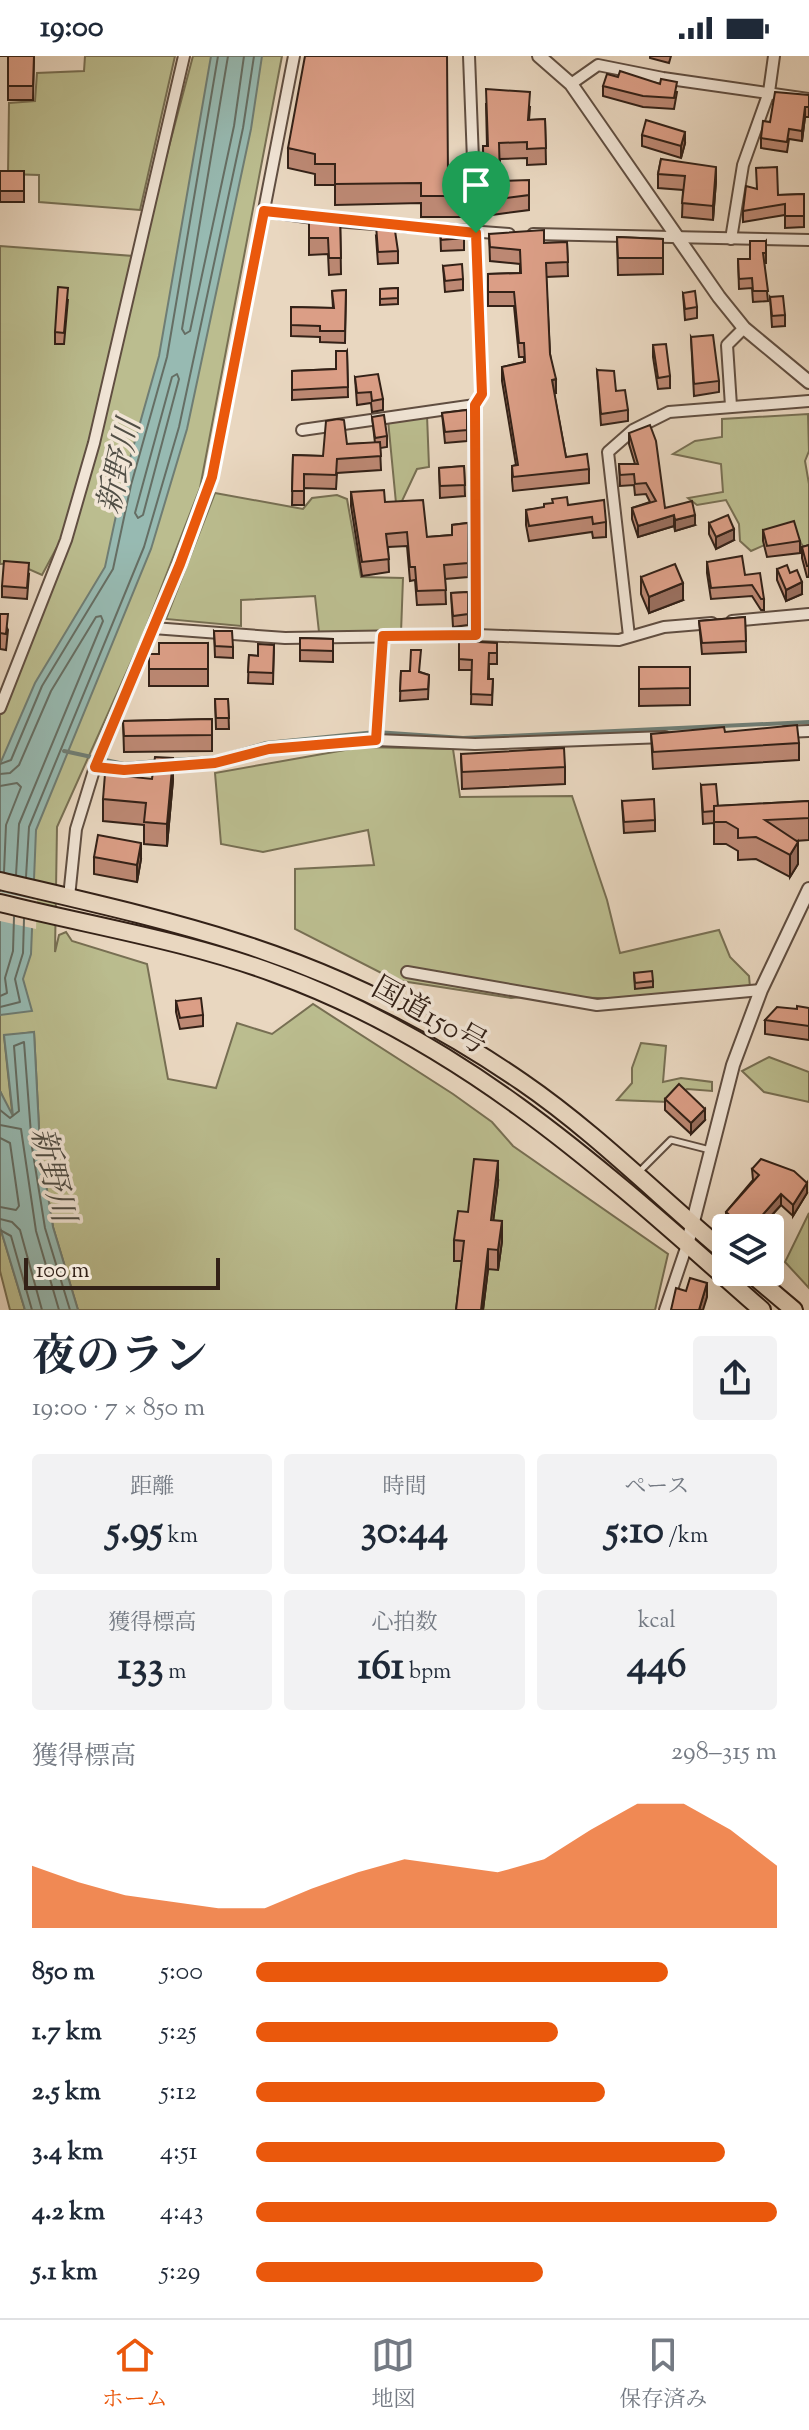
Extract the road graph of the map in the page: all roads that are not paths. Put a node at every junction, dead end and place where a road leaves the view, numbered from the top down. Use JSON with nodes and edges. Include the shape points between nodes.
{"nodes":[{"id":1,"x":184,"y":56,"type":"edge"},
{"id":2,"x":294,"y":56,"type":"edge"},
{"id":3,"x":469,"y":56,"type":"edge"},
{"id":4,"x":539,"y":56,"type":"edge"},
{"id":5,"x":774,"y":56,"type":"edge"},
{"id":6,"x":571,"y":84,"type":"junction"},
{"id":7,"x":769,"y":92,"type":"junction"},
{"id":8,"x":809,"y":99,"type":"edge"},
{"id":9,"x":264,"y":211,"type":"junction"},
{"id":10,"x":476,"y":233,"type":"junction"},
{"id":11,"x":679,"y":237,"type":"junction"},
{"id":12,"x":731,"y":239,"type":"junction"},
{"id":13,"x":809,"y":240,"type":"edge"},
{"id":14,"x":744,"y":328,"type":"junction"},
{"id":15,"x":809,"y":382,"type":"edge"},
{"id":16,"x":809,"y":401,"type":"edge"},
{"id":17,"x":475,"y":405,"type":"junction"},
{"id":18,"x":731,"y":406,"type":"junction"},
{"id":19,"x":302,"y":430,"type":"dead end"},
{"id":20,"x":809,"y":614,"type":"edge"},
{"id":21,"x":153,"y":628,"type":"junction"},
{"id":22,"x":476,"y":635,"type":"junction"},
{"id":23,"x":383,"y":636,"type":"junction"},
{"id":24,"x":629,"y":636,"type":"junction"},
{"id":25,"x":0,"y":708,"type":"edge"},
{"id":26,"x":809,"y":731,"type":"edge"},
{"id":27,"x":777,"y":733,"type":"edge"},
{"id":28,"x":682,"y":736,"type":"edge"},
{"id":29,"x":376,"y":740,"type":"junction"},
{"id":30,"x":95,"y":767,"type":"junction"},
{"id":31,"x":0,"y":881,"type":"edge"},
{"id":32,"x":809,"y":889,"type":"edge"},
{"id":33,"x":64,"y":896,"type":"junction"},
{"id":34,"x":0,"y":903,"type":"edge"},
{"id":35,"x":407,"y":972,"type":"dead end"},
{"id":36,"x":761,"y":990,"type":"junction"},
{"id":37,"x":710,"y":1150,"type":"junction"},
{"id":38,"x":636,"y":1175,"type":"junction"},
{"id":39,"x":691,"y":1224,"type":"junction"},
{"id":40,"x":712,"y":1241,"type":"edge"},
{"id":41,"x":687,"y":1245,"type":"junction"},
{"id":42,"x":766,"y":1286,"type":"edge"},
{"id":43,"x":665,"y":1310,"type":"edge"},
{"id":44,"x":762,"y":1310,"type":"edge"},
{"id":45,"x":794,"y":1310,"type":"edge"}],
"edges":[{"from":1,"to":25,"type":"street","via":[[94,443],[69,531]]},
{"from":2,"to":9,"type":"street"},
{"from":3,"to":10,"type":"street"},
{"from":4,"to":6,"type":"street"},
{"from":5,"to":7,"type":"street"},
{"from":6,"to":7,"type":"street","via":[[598,65]]},
{"from":6,"to":11,"type":"street"},
{"from":7,"to":8,"type":"street"},
{"from":7,"to":12,"type":"street","via":[[743,165]]},
{"from":9,"to":10,"type":"street"},
{"from":9,"to":21,"type":"street","via":[[212,477]]},
{"from":10,"to":11,"type":"street"},
{"from":10,"to":17,"type":"street","via":[[482,394]]},
{"from":11,"to":12,"type":"street"},
{"from":11,"to":14,"type":"street"},
{"from":12,"to":13,"type":"street"},
{"from":14,"to":15,"type":"street"},
{"from":14,"to":18,"type":"street","via":[[727,345]]},
{"from":16,"to":18,"type":"street"},
{"from":17,"to":19,"type":"street"},
{"from":17,"to":22,"type":"street"},
{"from":18,"to":24,"type":"street","via":[[669,412],[633,430],[608,452]]},
{"from":20,"to":24,"type":"street","via":[[664,627]]},
{"from":21,"to":23,"type":"street","via":[[285,638]]},
{"from":21,"to":30,"type":"street"},
{"from":22,"to":23,"type":"street"},
{"from":22,"to":24,"type":"street","via":[[619,640]]},
{"from":23,"to":29,"type":"street"},
{"from":26,"to":27,"type":"street"},
{"from":28,"to":29,"type":"street","via":[[475,744]]},
{"from":29,"to":30,"type":"street","via":[[269,749],[215,763]]},
{"from":30,"to":33,"type":"street"},
{"from":31,"to":33,"type":"highway","name":"国道150号"},
{"from":32,"to":36,"type":"street"},
{"from":33,"to":38,"type":"highway","name":"国道150号","via":[[240,943],[368,994],[462,1043],[523,1083]]},
{"from":34,"to":41,"type":"highway","name":"国道150号","via":[[237,960],[361,1010],[472,1071],[539,1119]]},
{"from":35,"to":36,"type":"street","via":[[597,1005]]},
{"from":36,"to":37,"type":"street"},
{"from":37,"to":38,"type":"lane","via":[[671,1140]]},
{"from":37,"to":39,"type":"street"},
{"from":38,"to":39,"type":"highway","name":"国道150号"},
{"from":39,"to":40,"type":"highway","name":"国道150号"},
{"from":39,"to":41,"type":"street"},
{"from":41,"to":43,"type":"street"},
{"from":41,"to":44,"type":"highway","name":"国道150号"},
{"from":42,"to":45,"type":"highway"}]}
